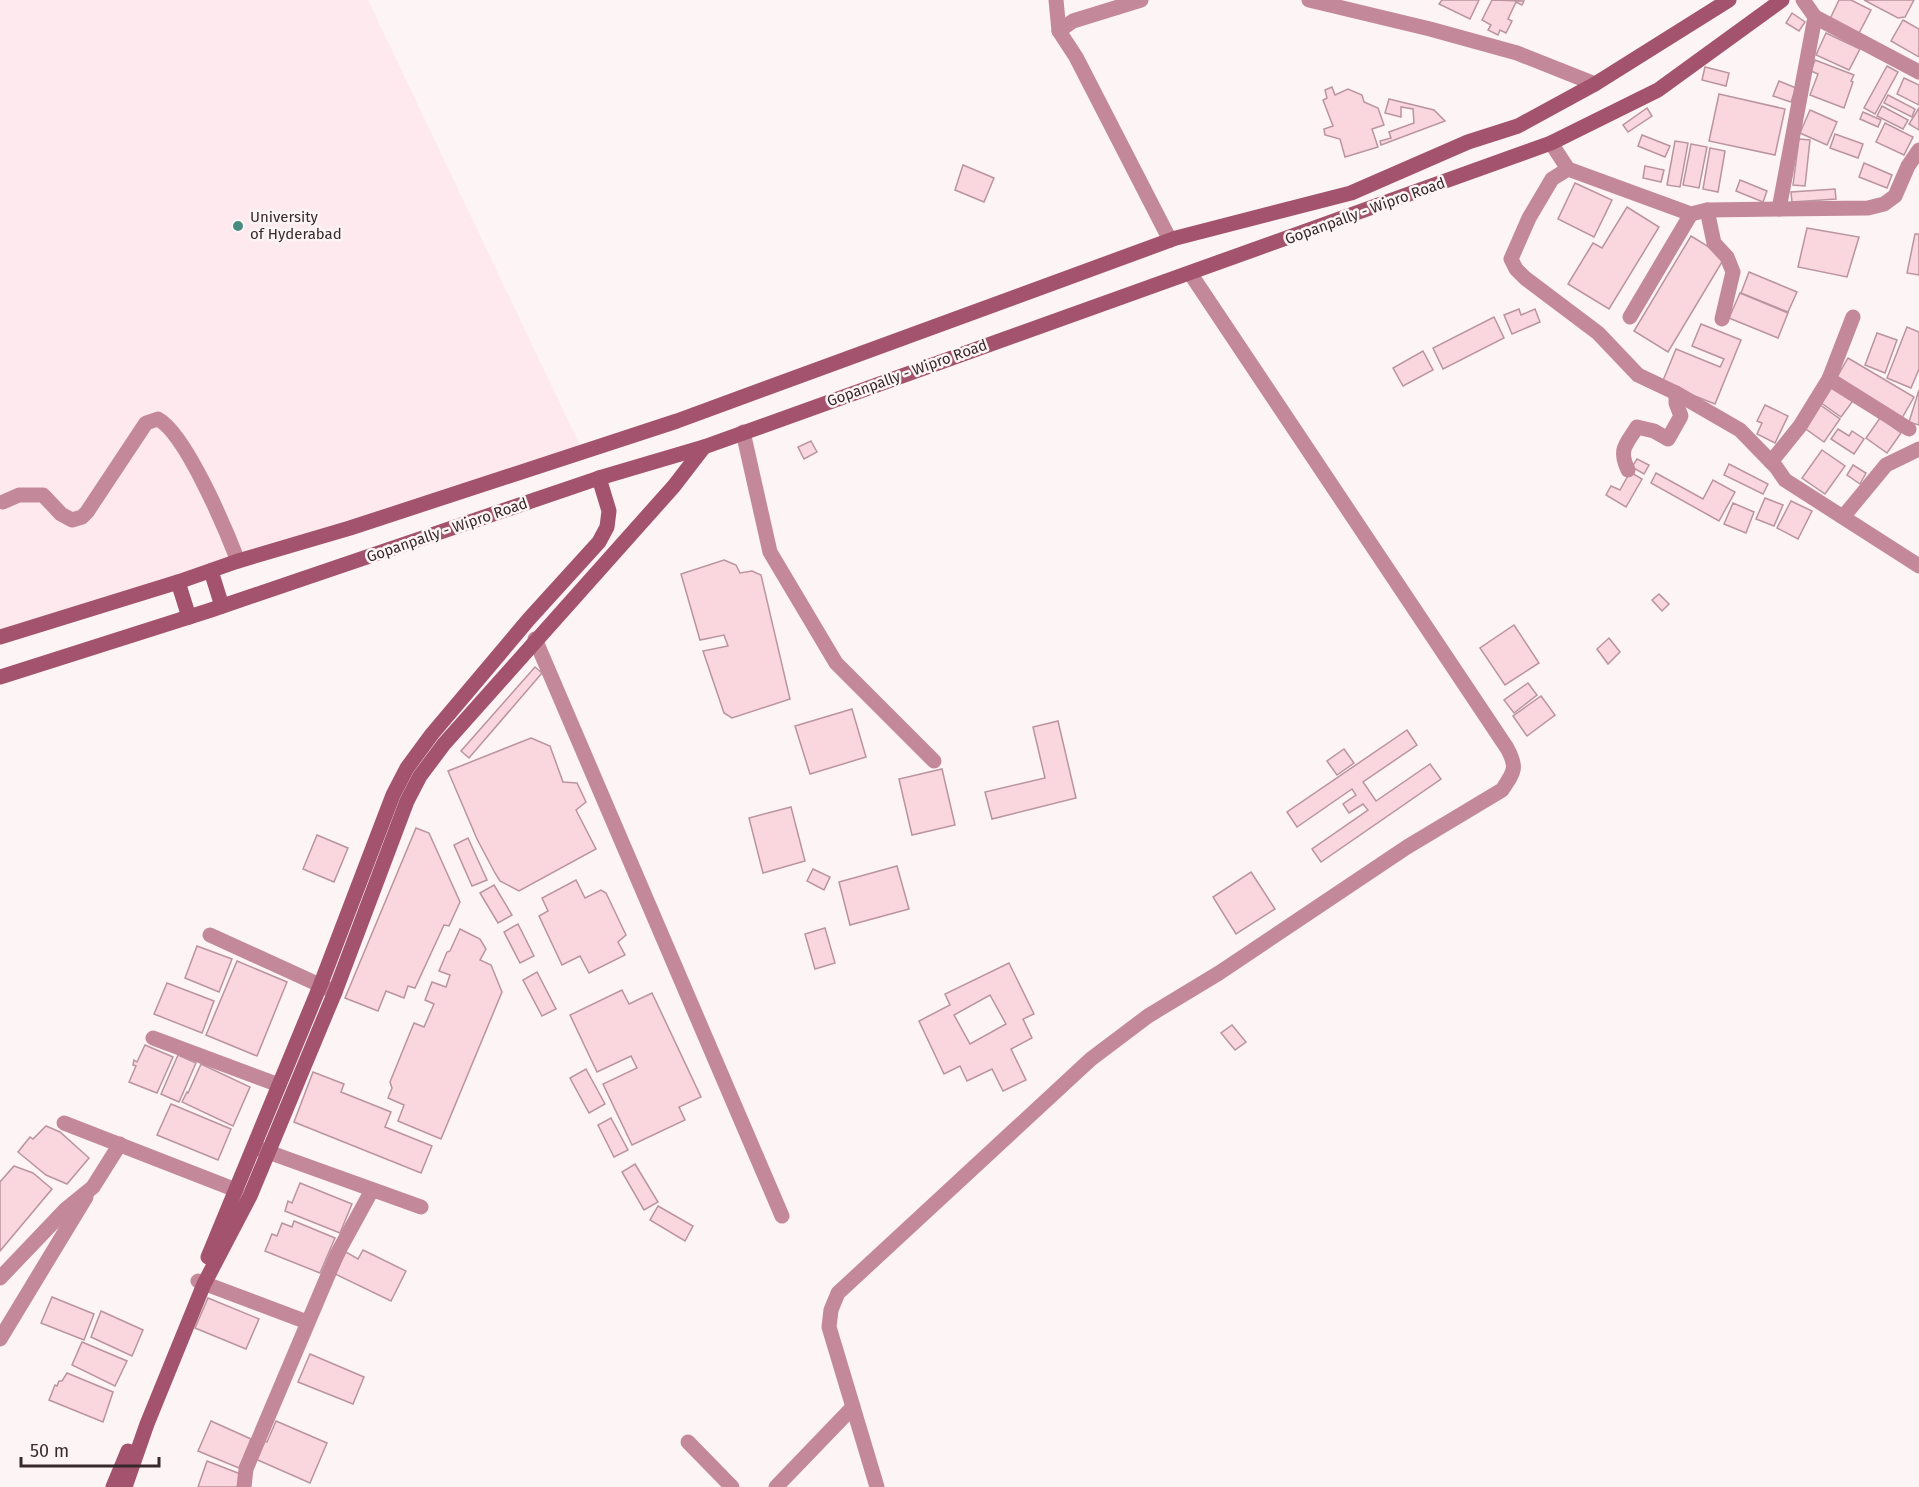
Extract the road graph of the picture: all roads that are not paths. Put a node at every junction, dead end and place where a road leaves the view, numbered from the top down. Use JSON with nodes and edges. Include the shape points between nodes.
{"nodes":[{"id":1,"x":1056,"y":0,"type":"edge"},
{"id":2,"x":1141,"y":0,"type":"edge"},
{"id":3,"x":1309,"y":0,"type":"edge"},
{"id":4,"x":1729,"y":0,"type":"edge"},
{"id":5,"x":1782,"y":0,"type":"edge"},
{"id":6,"x":1803,"y":0,"type":"edge"},
{"id":7,"x":1815,"y":17,"type":"junction"},
{"id":8,"x":1059,"y":31,"type":"junction"},
{"id":9,"x":1919,"y":72,"type":"edge"},
{"id":10,"x":1595,"y":84,"type":"junction"},
{"id":11,"x":1551,"y":143,"type":"junction"},
{"id":12,"x":1919,"y":150,"type":"edge"},
{"id":13,"x":1568,"y":169,"type":"junction"},
{"id":14,"x":1779,"y":209,"type":"junction"},
{"id":15,"x":1707,"y":210,"type":"junction"},
{"id":16,"x":1691,"y":214,"type":"junction"},
{"id":17,"x":1170,"y":240,"type":"junction"},
{"id":18,"x":1190,"y":273,"type":"junction"},
{"id":19,"x":1630,"y":317,"type":"dead end"},
{"id":20,"x":1853,"y":317,"type":"dead end"},
{"id":21,"x":1722,"y":319,"type":"dead end"},
{"id":22,"x":1829,"y":379,"type":"junction"},
{"id":23,"x":1676,"y":393,"type":"junction"},
{"id":24,"x":1909,"y":429,"type":"dead end"},
{"id":25,"x":743,"y":432,"type":"junction"},
{"id":26,"x":704,"y":447,"type":"junction"},
{"id":27,"x":1919,"y":449,"type":"edge"},
{"id":28,"x":1771,"y":462,"type":"junction"},
{"id":29,"x":1628,"y":470,"type":"dead end"},
{"id":30,"x":599,"y":478,"type":"junction"},
{"id":31,"x":3,"y":502,"type":"dead end"},
{"id":32,"x":1843,"y":517,"type":"junction"},
{"id":33,"x":237,"y":561,"type":"junction"},
{"id":34,"x":1919,"y":566,"type":"edge"},
{"id":35,"x":211,"y":571,"type":"junction"},
{"id":36,"x":178,"y":582,"type":"junction"},
{"id":37,"x":222,"y":606,"type":"junction"},
{"id":38,"x":189,"y":617,"type":"junction"},
{"id":39,"x":0,"y":637,"type":"edge"},
{"id":40,"x":536,"y":639,"type":"junction"},
{"id":41,"x":0,"y":677,"type":"edge"},
{"id":42,"x":934,"y":761,"type":"dead end"},
{"id":43,"x":210,"y":935,"type":"dead end"},
{"id":44,"x":327,"y":989,"type":"junction"},
{"id":45,"x":153,"y":1038,"type":"dead end"},
{"id":46,"x":279,"y":1085,"type":"junction"},
{"id":47,"x":64,"y":1123,"type":"dead end"},
{"id":48,"x":120,"y":1144,"type":"junction"},
{"id":49,"x":261,"y":1150,"type":"junction"},
{"id":50,"x":93,"y":1187,"type":"junction"},
{"id":51,"x":236,"y":1190,"type":"junction"},
{"id":52,"x":372,"y":1190,"type":"junction"},
{"id":53,"x":421,"y":1207,"type":"dead end"},
{"id":54,"x":782,"y":1216,"type":"dead end"},
{"id":55,"x":0,"y":1278,"type":"edge"},
{"id":56,"x":201,"y":1283,"type":"junction"},
{"id":57,"x":307,"y":1322,"type":"junction"},
{"id":58,"x":0,"y":1339,"type":"edge"},
{"id":59,"x":853,"y":1407,"type":"junction"},
{"id":60,"x":688,"y":1442,"type":"dead end"},
{"id":61,"x":113,"y":1487,"type":"edge"},
{"id":62,"x":125,"y":1487,"type":"edge"},
{"id":63,"x":244,"y":1487,"type":"edge"},
{"id":64,"x":732,"y":1487,"type":"edge"},
{"id":65,"x":776,"y":1487,"type":"edge"},
{"id":66,"x":877,"y":1487,"type":"edge"}],
"edges":[{"from":1,"to":8,"type":"street"},
{"from":2,"to":8,"type":"street","via":[[1074,21]]},
{"from":3,"to":10,"type":"street","via":[[1517,53]]},
{"from":4,"to":10,"type":"main road","name":"Gopanpally - Wipro Road"},
{"from":5,"to":11,"type":"main road","name":"Gopanpally - Wipro Road","via":[[1658,90]]},
{"from":6,"to":7,"type":"street"},
{"from":7,"to":9,"type":"street"},
{"from":7,"to":14,"type":"street"},
{"from":8,"to":17,"type":"street"},
{"from":10,"to":17,"type":"main road","name":"Gopanpally - Wipro Road","via":[[1518,126],[1468,142],[1352,194]]},
{"from":11,"to":13,"type":"street"},
{"from":11,"to":18,"type":"main road","name":"Gopanpally - Wipro Road"},
{"from":12,"to":14,"type":"street","via":[[1895,196],[1884,204],[1868,208]]},
{"from":13,"to":16,"type":"street"},
{"from":13,"to":23,"type":"street","via":[[1552,179],[1511,259],[1525,278],[1598,333],[1638,375]]},
{"from":14,"to":15,"type":"street"},
{"from":15,"to":16,"type":"street"},
{"from":15,"to":21,"type":"street","via":[[1714,243],[1727,257],[1733,272]]},
{"from":16,"to":19,"type":"street"},
{"from":17,"to":33,"type":"main road","name":"Gopanpally - Wipro Road","via":[[677,421]]},
{"from":18,"to":25,"type":"main road","name":"Gopanpally - Wipro Road"},
{"from":18,"to":59,"type":"street","via":[[1508,748],[1514,761],[1511,775],[1502,790],[1407,847],[1148,1016],[1091,1059],[838,1293],[829,1327]]},
{"from":20,"to":22,"type":"street"},
{"from":22,"to":24,"type":"street"},
{"from":22,"to":28,"type":"street","via":[[1800,426]]},
{"from":23,"to":28,"type":"street","via":[[1740,430]]},
{"from":23,"to":29,"type":"street","via":[[1682,416],[1668,439],[1637,428],[1622,450]]},
{"from":25,"to":26,"type":"main road","name":"Gopanpally - Wipro Road"},
{"from":25,"to":42,"type":"street","via":[[770,552],[836,663]]},
{"from":26,"to":30,"type":"main road","name":"Gopanpally - Wipro Road"},
{"from":26,"to":40,"type":"main road","via":[[674,486]]},
{"from":27,"to":32,"type":"street","via":[[1886,465]]},
{"from":28,"to":32,"type":"street","via":[[1785,480]]},
{"from":30,"to":37,"type":"main road","name":"Gopanpally - Wipro Road"},
{"from":30,"to":44,"type":"main road","via":[[609,511],[607,527],[599,542],[407,768],[393,795]]},
{"from":31,"to":33,"type":"street","via":[[19,495],[43,495],[72,520],[82,517],[146,423],[158,419],[185,450],[225,526]]},
{"from":32,"to":34,"type":"street"},
{"from":33,"to":35,"type":"main road","name":"Gopanpally - Wipro Road"},
{"from":35,"to":36,"type":"main road","name":"Gopanpally - Wipro Road"},
{"from":35,"to":37,"type":"main road"},
{"from":36,"to":38,"type":"main road"},
{"from":36,"to":39,"type":"main road","name":"Gopanpally - Wipro Road"},
{"from":37,"to":38,"type":"main road","name":"Gopanpally - Wipro Road"},
{"from":38,"to":41,"type":"main road","name":"Gopanpally - Wipro Road"},
{"from":40,"to":44,"type":"main road","via":[[420,776]]},
{"from":40,"to":54,"type":"street"},
{"from":43,"to":44,"type":"street"},
{"from":44,"to":46,"type":"main road"},
{"from":44,"to":49,"type":"main road"},
{"from":45,"to":46,"type":"street"},
{"from":46,"to":49,"type":"main road"},
{"from":47,"to":48,"type":"street"},
{"from":48,"to":50,"type":"street"},
{"from":48,"to":51,"type":"street"},
{"from":49,"to":51,"type":"main road"},
{"from":49,"to":52,"type":"street"},
{"from":49,"to":56,"type":"main road","via":[[250,1196]]},
{"from":50,"to":55,"type":"street","via":[[66,1209]]},
{"from":50,"to":58,"type":"street"},
{"from":51,"to":56,"type":"main road"},
{"from":52,"to":53,"type":"street"},
{"from":52,"to":57,"type":"street","via":[[337,1254]]},
{"from":56,"to":57,"type":"street"},
{"from":56,"to":61,"type":"main road"},
{"from":56,"to":62,"type":"main road"},
{"from":57,"to":63,"type":"street","via":[[250,1458]]},
{"from":59,"to":65,"type":"street"},
{"from":59,"to":66,"type":"street"},
{"from":60,"to":64,"type":"street"}]}
